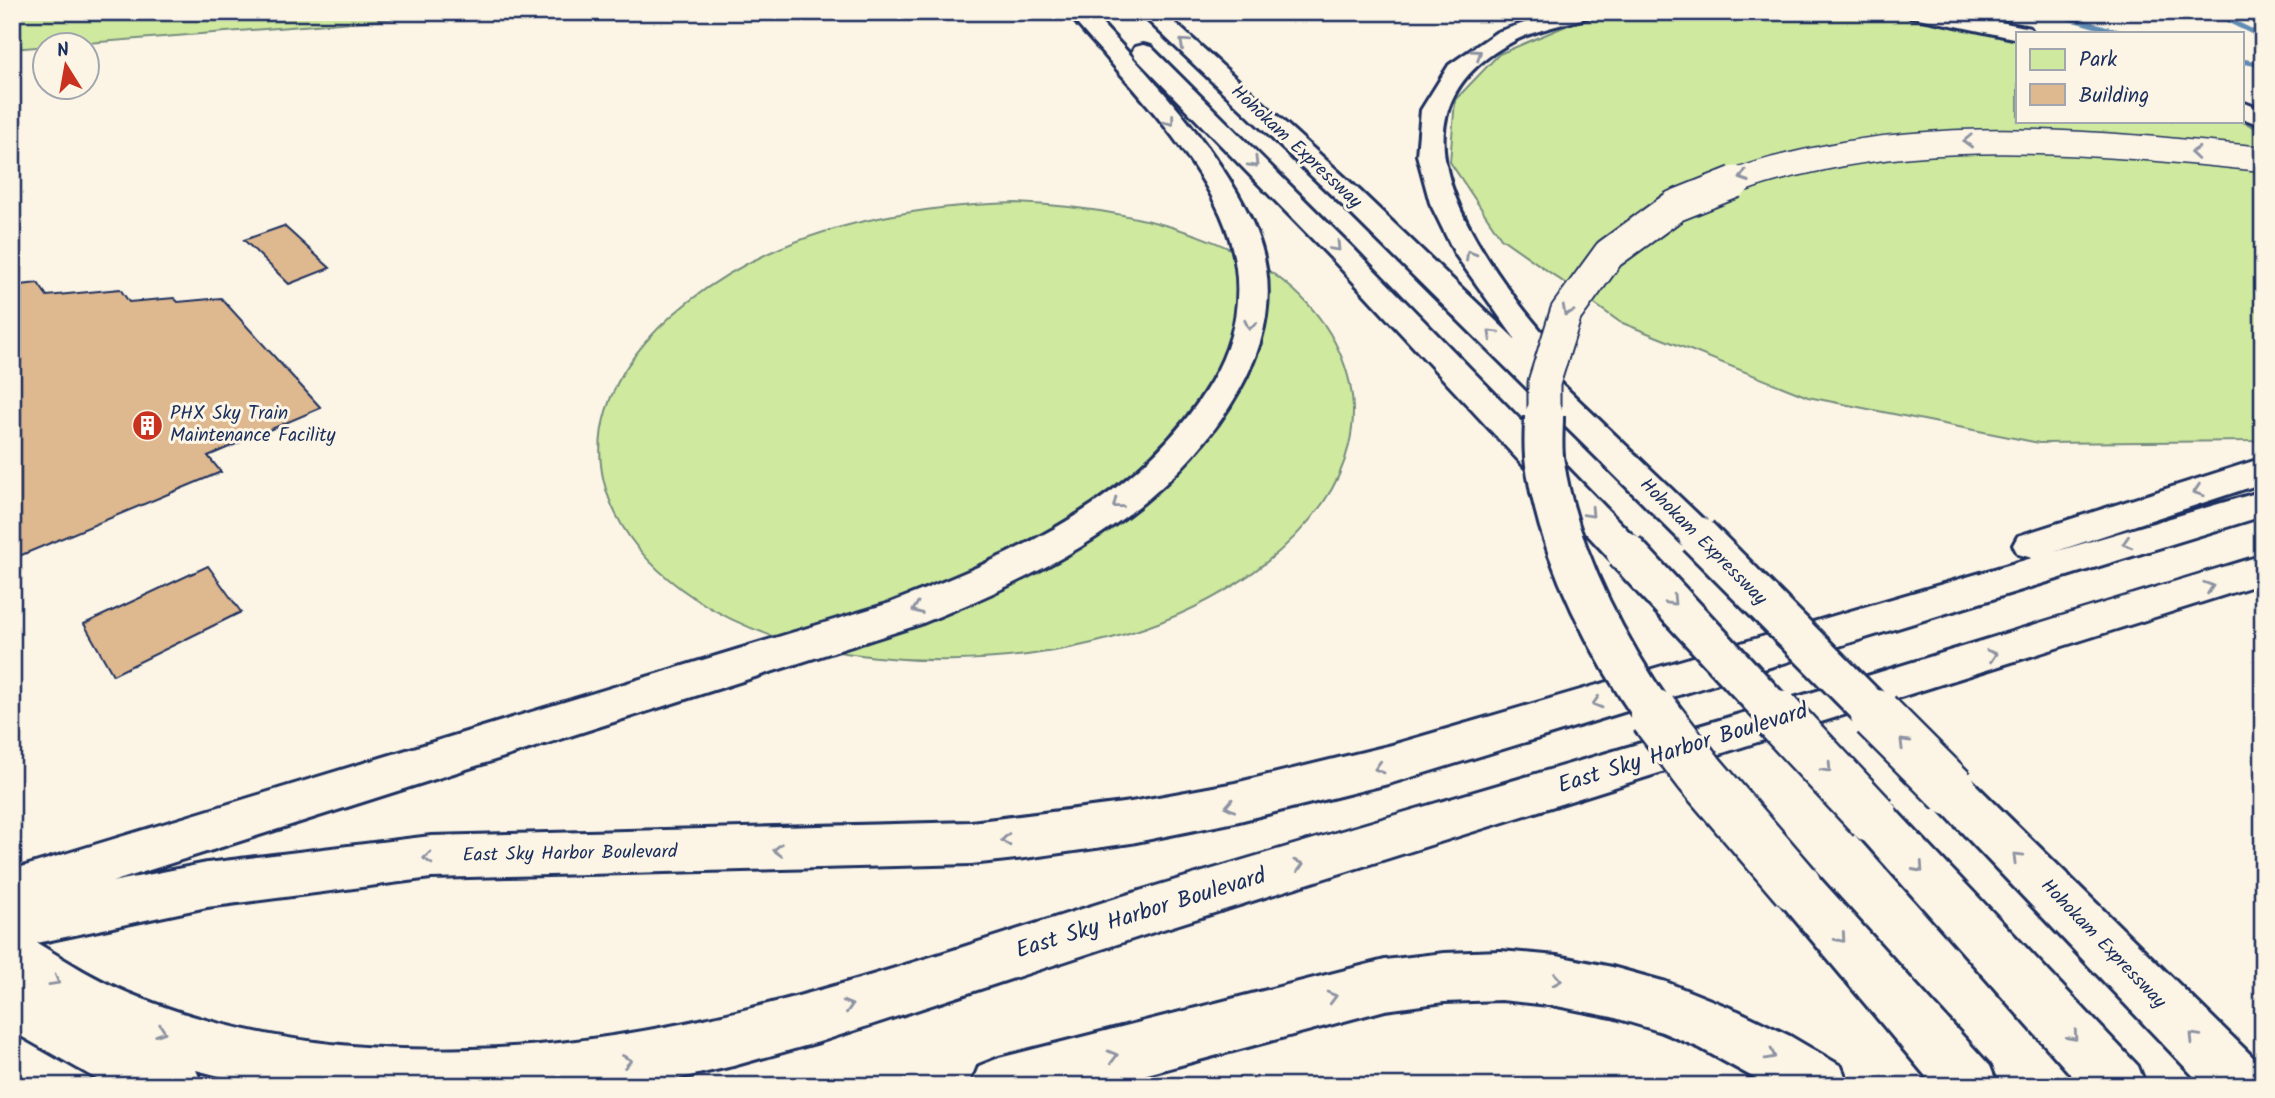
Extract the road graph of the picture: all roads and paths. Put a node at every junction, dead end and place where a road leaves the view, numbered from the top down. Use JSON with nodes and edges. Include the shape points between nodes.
{"nodes":[{"id":1,"x":1079,"y":12,"type":"edge"},
{"id":2,"x":1101,"y":12,"type":"edge"},
{"id":3,"x":1150,"y":12,"type":"edge"},
{"id":4,"x":1580,"y":12,"type":"edge"},
{"id":5,"x":1918,"y":12,"type":"edge"},
{"id":6,"x":2017,"y":32,"type":"edge"},
{"id":7,"x":2244,"y":110,"type":"edge"},
{"id":8,"x":2263,"y":119,"type":"edge"},
{"id":9,"x":2263,"y":159,"type":"edge"},
{"id":10,"x":2263,"y":470,"type":"edge"},
{"id":11,"x":2263,"y":503,"type":"edge"},
{"id":12,"x":1698,"y":536,"type":"junction"},
{"id":13,"x":2263,"y":569,"type":"edge"},
{"id":14,"x":1709,"y":668,"type":"junction"},
{"id":15,"x":12,"y":892,"type":"edge"},
{"id":16,"x":12,"y":925,"type":"edge"},
{"id":17,"x":12,"y":956,"type":"edge"},
{"id":18,"x":27,"y":1012,"type":"edge"},
{"id":19,"x":175,"y":1086,"type":"edge"},
{"id":20,"x":999,"y":1086,"type":"edge"},
{"id":21,"x":1821,"y":1086,"type":"edge"},
{"id":22,"x":1970,"y":1086,"type":"edge"},
{"id":23,"x":2118,"y":1086,"type":"edge"},
{"id":24,"x":2242,"y":1086,"type":"edge"}],
"edges":[{"from":1,"to":15,"type":"highway","one_way":true,"via":[[1200,161],[1237,223],[1254,288],[1250,324],[1228,385],[1194,434],[1143,484],[1037,556],[904,614]]},
{"from":2,"to":23,"type":"highway","name":"Hohokam Expressway","one_way":true,"bridge":true,"via":[[1288,198],[1625,551]]},
{"from":12,"to":3,"type":"highway","name":"Hohokam Expressway","one_way":true,"via":[[1350,197]]},
{"from":12,"to":4,"type":"highway","one_way":true,"via":[[1489,286],[1455,228],[1433,168],[1429,123],[1436,99],[1450,77],[1499,40]]},
{"from":5,"to":6,"type":"highway"},
{"from":7,"to":8,"type":"highway"},
{"from":9,"to":22,"type":"highway","one_way":true,"bridge":true,"via":[[2083,143],[1986,141],[1895,146],[1807,159],[1724,184],[1666,211],[1617,247],[1579,291],[1553,340],[1541,404],[1545,478],[1568,557],[1615,653],[1718,796]]},
{"from":10,"to":14,"type":"highway","one_way":true,"via":[[1915,583]]},
{"from":11,"to":14,"type":"highway","name":"East Sky Harbor Boulevard","one_way":true},
{"from":24,"to":12,"type":"highway","name":"Hohokam Expressway","one_way":true,"bridge":true},
{"from":17,"to":13,"type":"highway","name":"East Sky Harbor Boulevard","one_way":true,"via":[[98,1006],[187,1041],[306,1069],[470,1077],[532,1074],[659,1056],[866,1000]]},
{"from":14,"to":16,"type":"highway","name":"East Sky Harbor Boulevard","one_way":true,"via":[[1321,785],[1119,826],[900,847],[430,857],[207,885]]},
{"from":18,"to":19,"type":"highway","via":[[123,1064]]},
{"from":20,"to":21,"type":"highway","one_way":true,"via":[[1385,985],[1421,978],[1500,974],[1592,985],[1637,996],[1731,1034]]}]}
